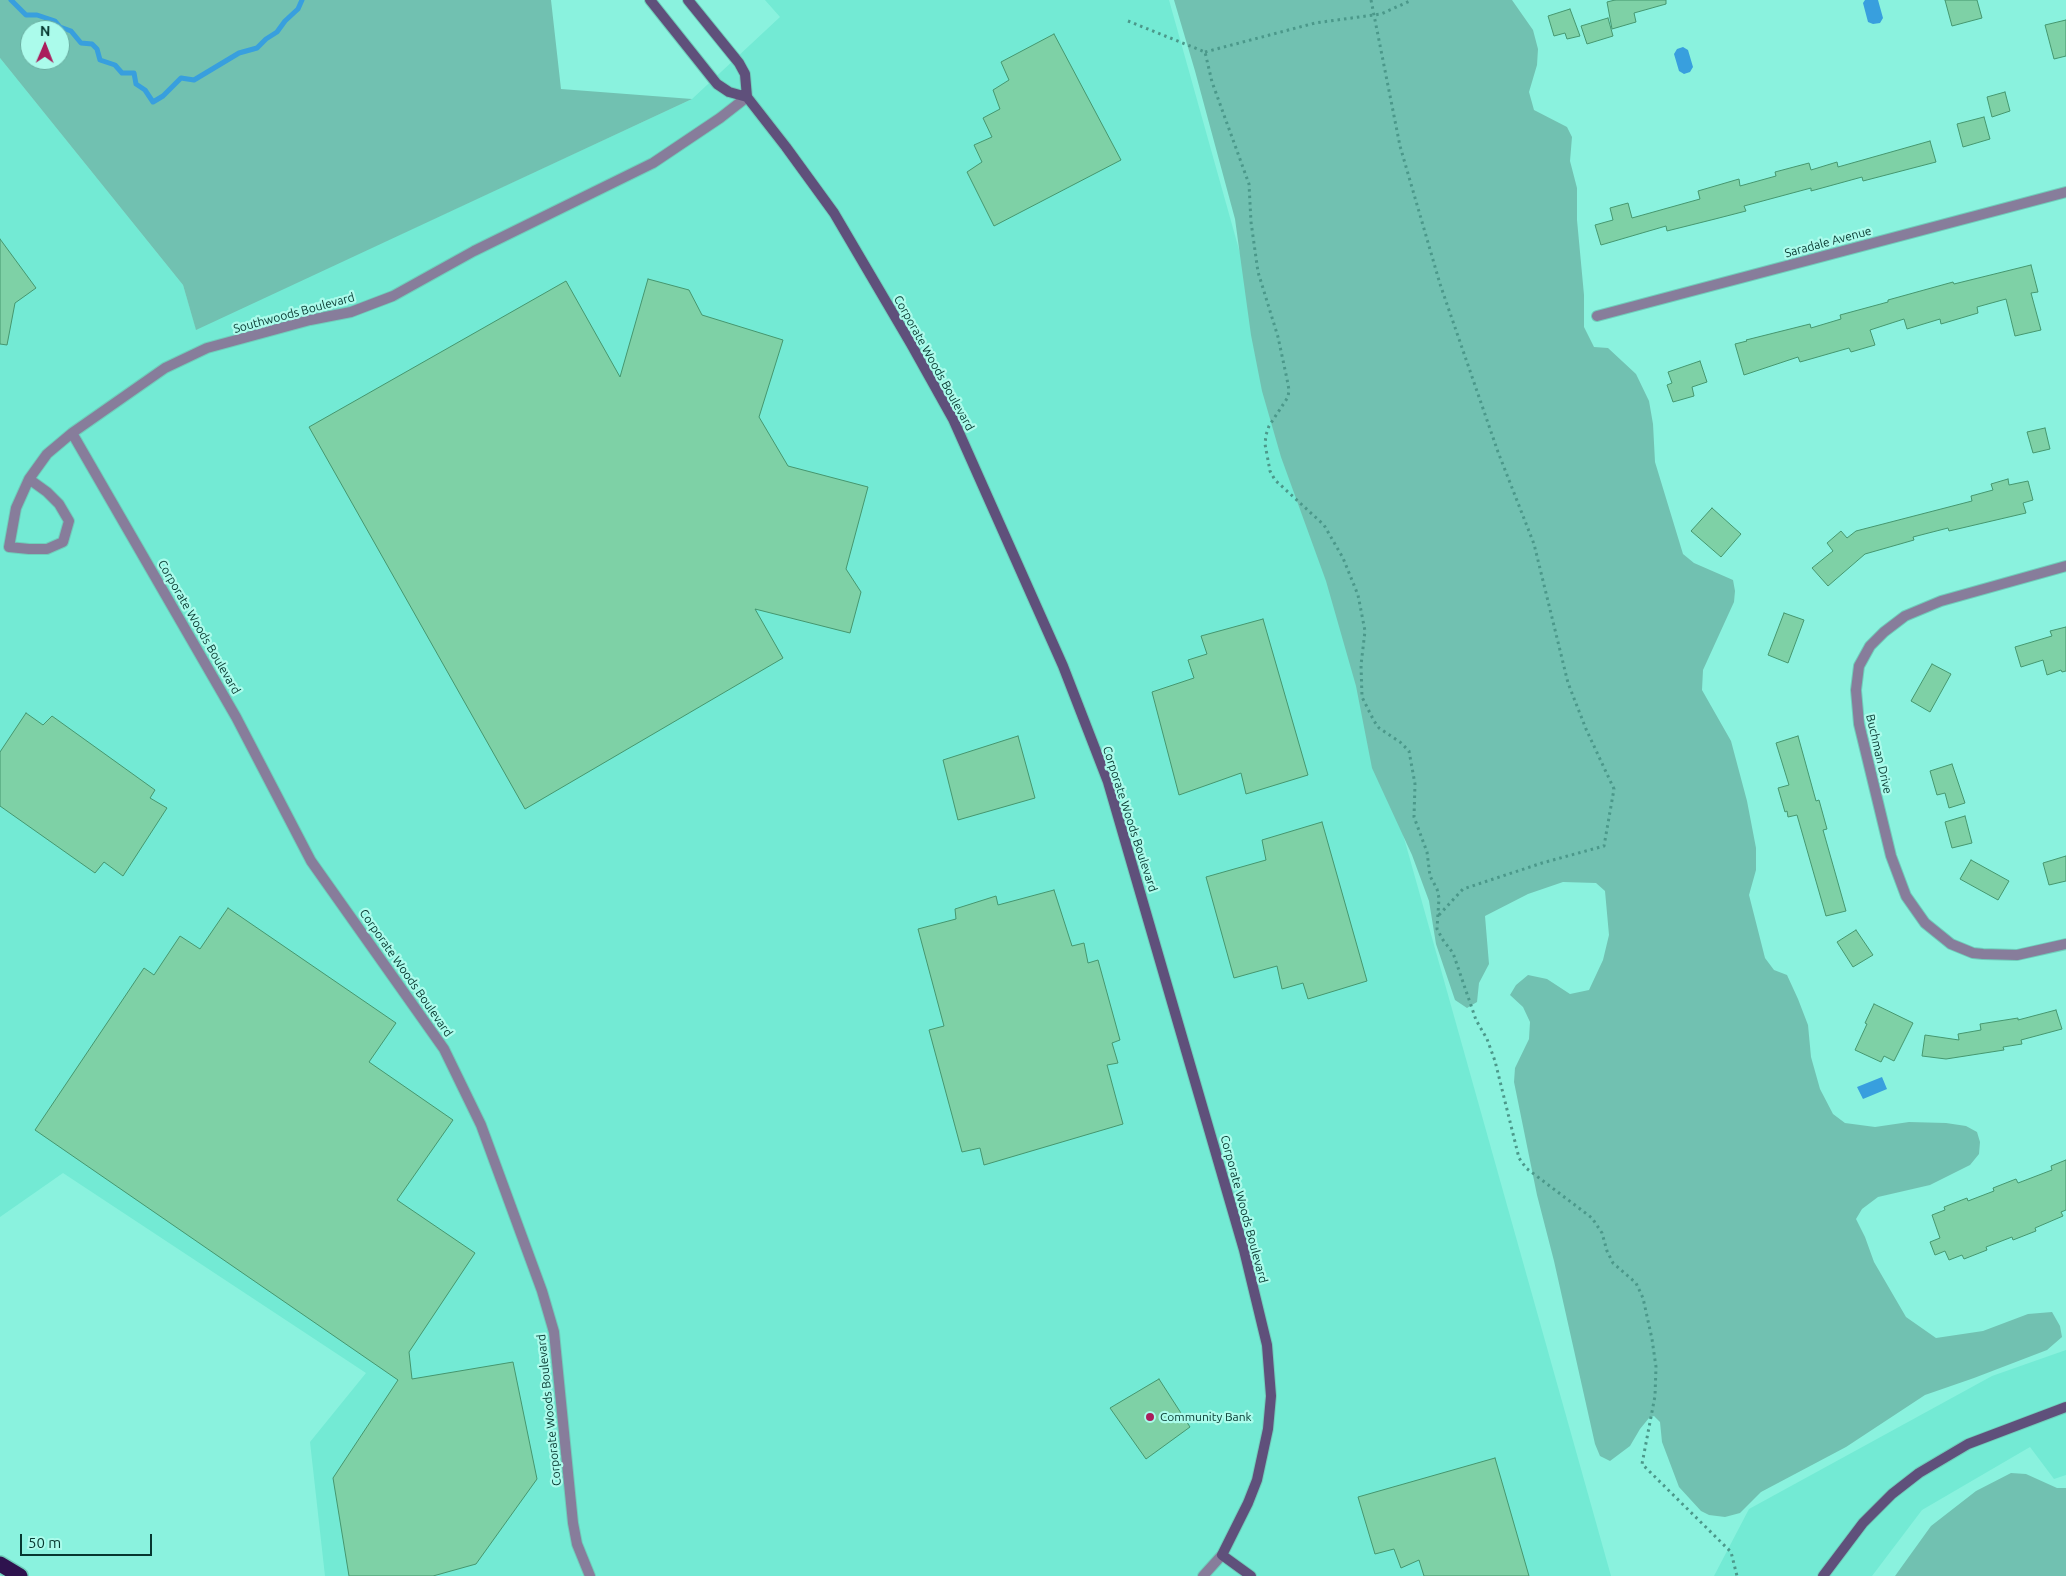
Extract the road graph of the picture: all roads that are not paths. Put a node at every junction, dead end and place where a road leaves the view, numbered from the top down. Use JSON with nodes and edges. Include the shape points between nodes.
{"nodes":[{"id":1,"x":650,"y":0,"type":"edge"},
{"id":2,"x":688,"y":0,"type":"edge"},
{"id":3,"x":747,"y":97,"type":"junction"},
{"id":4,"x":2066,"y":192,"type":"edge"},
{"id":5,"x":1597,"y":316,"type":"dead end"},
{"id":6,"x":72,"y":433,"type":"junction"},
{"id":7,"x":29,"y":479,"type":"junction"},
{"id":8,"x":2066,"y":566,"type":"edge"},
{"id":9,"x":2066,"y":944,"type":"edge"},
{"id":10,"x":2066,"y":1407,"type":"edge"},
{"id":11,"x":1222,"y":1555,"type":"junction"},
{"id":12,"x":0,"y":1564,"type":"edge"},
{"id":13,"x":20,"y":1576,"type":"edge"},
{"id":14,"x":590,"y":1576,"type":"edge"},
{"id":15,"x":1203,"y":1576,"type":"edge"},
{"id":16,"x":1252,"y":1576,"type":"edge"},
{"id":17,"x":1823,"y":1576,"type":"edge"}],
"edges":[{"from":1,"to":3,"type":"street","via":[[718,84],[729,92]]},
{"from":2,"to":3,"type":"street","via":[[739,63],[745,74]]},
{"from":3,"to":6,"type":"street","name":"Southwoods Boulevard","via":[[653,163],[465,256],[393,296],[351,312],[207,348],[166,368]]},
{"from":3,"to":11,"type":"street","name":"Corporate Woods Boulevard","via":[[834,213],[953,419],[1063,666],[1108,782],[1244,1250],[1267,1346],[1271,1396],[1268,1430],[1257,1480]]},
{"from":4,"to":5,"type":"street","name":"Saradale Avenue"},
{"from":6,"to":7,"type":"street","name":"Southwoods Boulevard","via":[[47,454]]},
{"from":6,"to":14,"type":"street","name":"Corporate Woods Boulevard","via":[[236,717],[311,861],[444,1049],[481,1125],[554,1332],[573,1523]]},
{"from":7,"to":7,"type":"street","name":"Southwoods Boulevard","via":[[59,504],[69,521],[63,542],[47,548],[9,547],[16,508]]},
{"from":8,"to":9,"type":"street","name":"Buchman Drive","via":[[1941,601],[1905,616],[1870,646],[1860,666],[1856,690],[1860,732],[1891,856],[1906,896],[1925,923],[1951,944],[1973,953],[2017,955]]},
{"from":10,"to":17,"type":"street","via":[[1968,1444],[1919,1473],[1876,1509]]},
{"from":11,"to":15,"type":"street","name":"Corporate Woods Boulevard"},
{"from":11,"to":16,"type":"street"},
{"from":12,"to":13,"type":"highway"}]}
